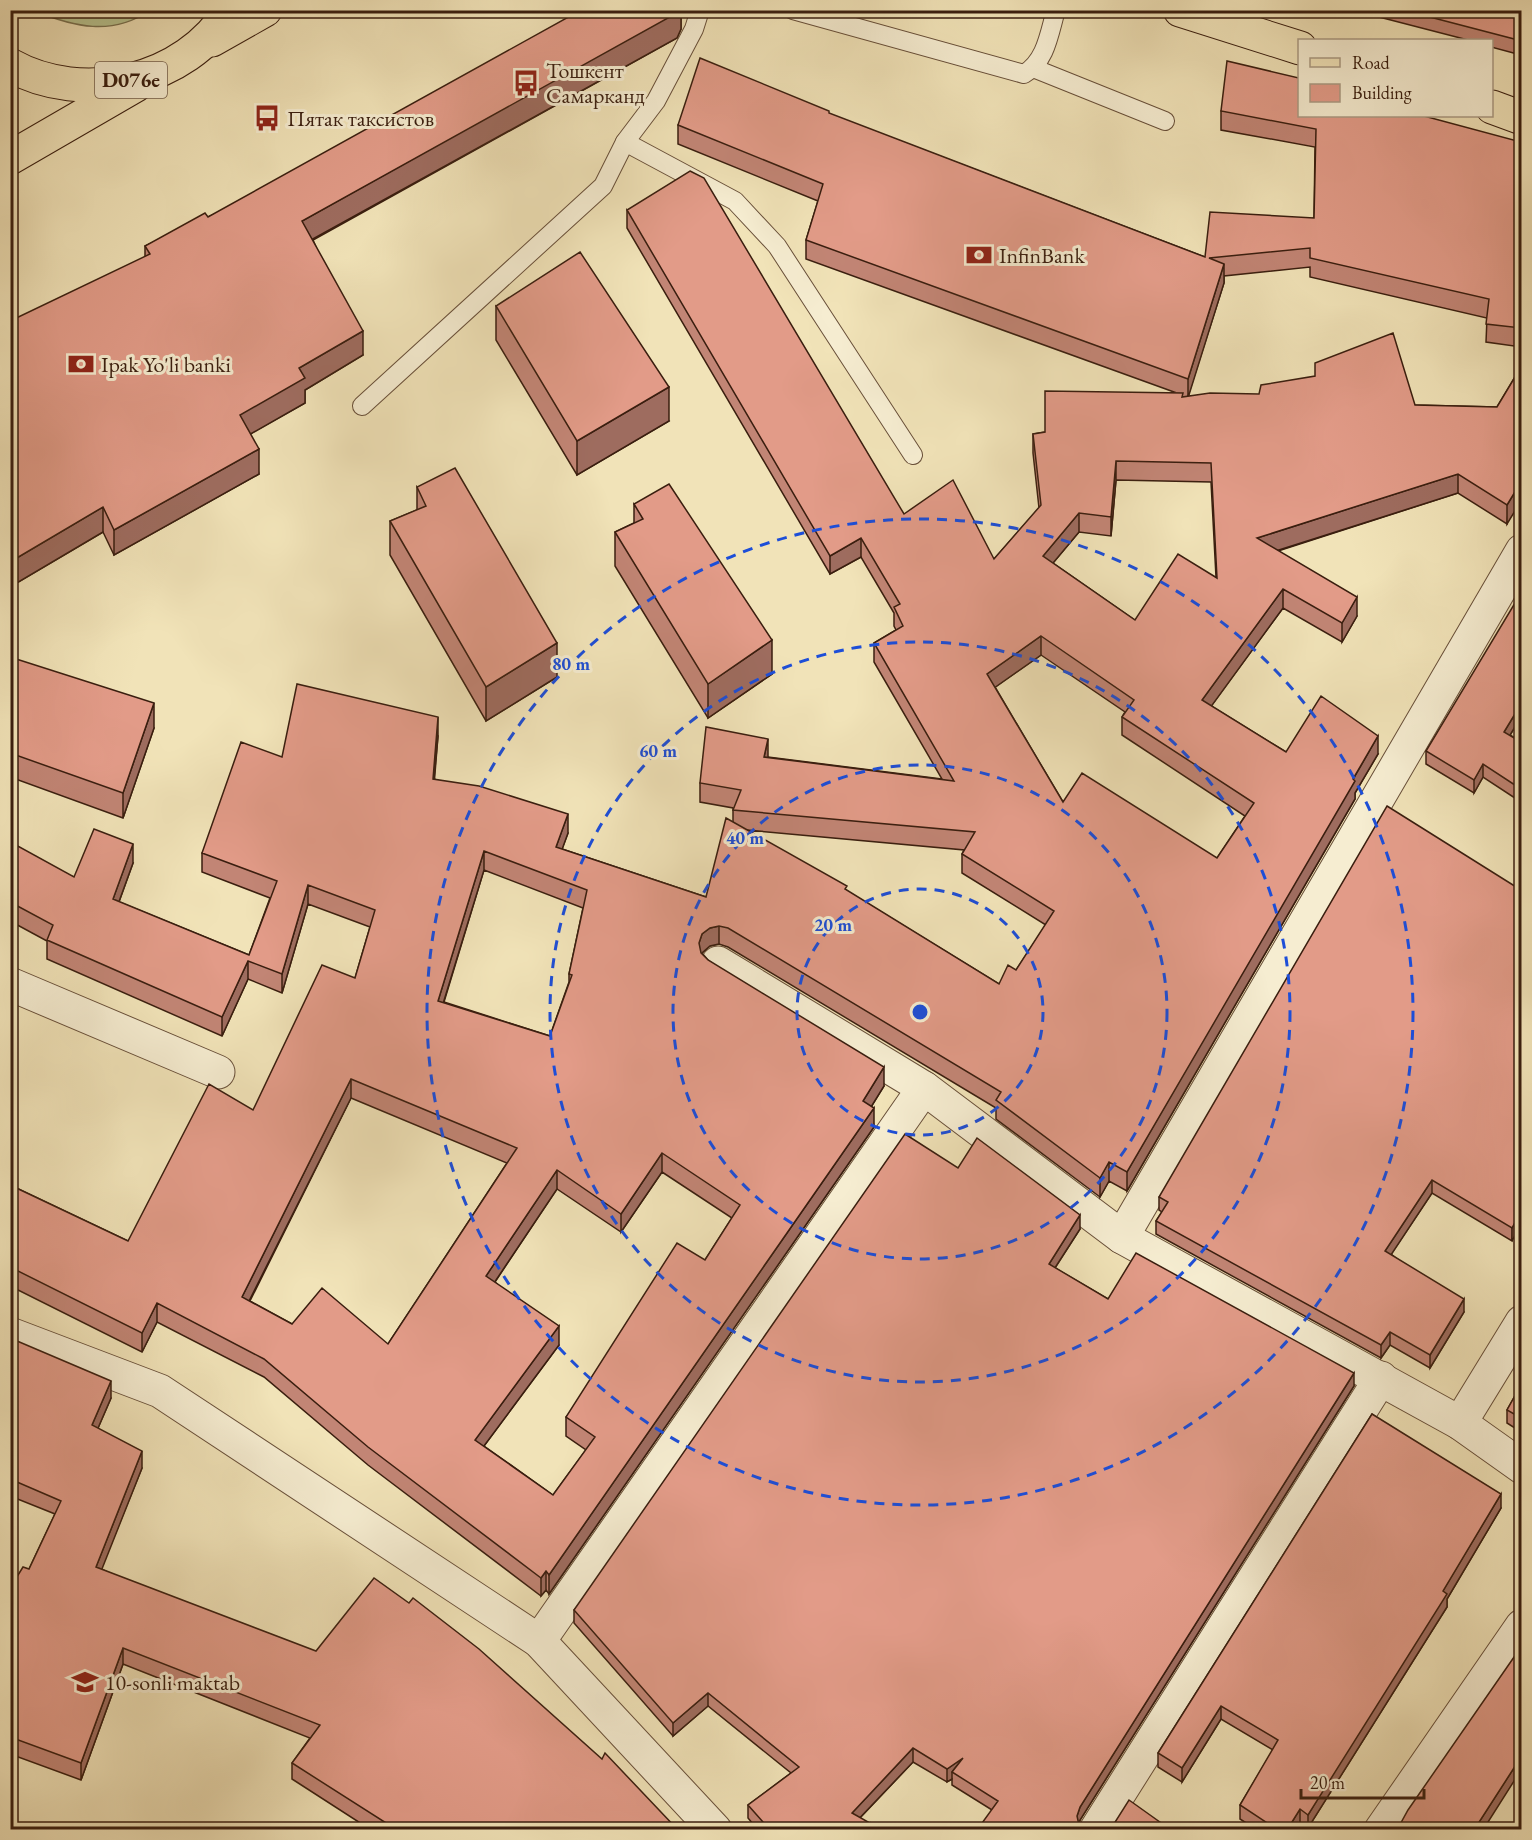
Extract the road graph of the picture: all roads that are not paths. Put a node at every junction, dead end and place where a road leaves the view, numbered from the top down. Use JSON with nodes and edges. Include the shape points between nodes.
{"nodes":[{"id":1,"x":230,"y":10,"type":"edge"},
{"id":2,"x":265,"y":10,"type":"edge"},
{"id":3,"x":700,"y":10,"type":"edge"},
{"id":4,"x":793,"y":10,"type":"edge"},
{"id":5,"x":1056,"y":10,"type":"edge"},
{"id":6,"x":1180,"y":10,"type":"edge"},
{"id":7,"x":198,"y":48,"type":"junction"},
{"id":8,"x":1298,"y":48,"type":"edge"},
{"id":9,"x":10,"y":65,"type":"edge"},
{"id":10,"x":1033,"y":68,"type":"junction"},
{"id":11,"x":158,"y":72,"type":"junction"},
{"id":12,"x":1493,"y":108,"type":"edge"},
{"id":13,"x":1521,"y":118,"type":"edge"},
{"id":14,"x":1164,"y":121,"type":"dead end"},
{"id":15,"x":625,"y":142,"type":"junction"},
{"id":16,"x":10,"y":158,"type":"edge"},
{"id":17,"x":362,"y":406,"type":"dead end"},
{"id":18,"x":914,"y":455,"type":"dead end"},
{"id":19,"x":1521,"y":551,"type":"edge"},
{"id":20,"x":718,"y":963,"type":"edge"},
{"id":21,"x":10,"y":984,"type":"edge"},
{"id":22,"x":218,"y":1072,"type":"dead end"},
{"id":23,"x":924,"y":1088,"type":"junction"},
{"id":24,"x":1122,"y":1237,"type":"junction"},
{"id":25,"x":1521,"y":1322,"type":"edge"},
{"id":26,"x":10,"y":1334,"type":"edge"},
{"id":27,"x":1381,"y":1378,"type":"junction"},
{"id":28,"x":1460,"y":1423,"type":"junction"},
{"id":29,"x":1521,"y":1467,"type":"edge"},
{"id":30,"x":1521,"y":1626,"type":"edge"},
{"id":31,"x":539,"y":1641,"type":"junction"},
{"id":32,"x":715,"y":1830,"type":"edge"},
{"id":33,"x":1096,"y":1830,"type":"edge"},
{"id":34,"x":1381,"y":1830,"type":"edge"}],
"edges":[{"from":1,"to":7,"type":"main road","number":"D076e"},
{"from":2,"to":7,"type":"main road","number":"D076e"},
{"from":3,"to":15,"type":"lane","via":[[656,101]]},
{"from":4,"to":10,"type":"lane","via":[[1024,74]]},
{"from":5,"to":10,"type":"lane","via":[[1042,58]]},
{"from":6,"to":8,"type":"main road"},
{"from":7,"to":11,"type":"main road","number":"D076e"},
{"from":9,"to":11,"type":"main road","number":"D076e","via":[[69,85],[115,84]]},
{"from":10,"to":14,"type":"lane"},
{"from":11,"to":16,"type":"main road"},
{"from":12,"to":13,"type":"main road"},
{"from":15,"to":17,"type":"lane","via":[[603,186]]},
{"from":15,"to":18,"type":"lane","via":[[735,201],[777,246]]},
{"from":19,"to":24,"type":"street"},
{"from":20,"to":23,"type":"street"},
{"from":21,"to":22,"type":"street"},
{"from":23,"to":24,"type":"street"},
{"from":23,"to":31,"type":"street"},
{"from":24,"to":27,"type":"street"},
{"from":25,"to":28,"type":"street"},
{"from":26,"to":31,"type":"street","via":[[160,1391]]},
{"from":27,"to":28,"type":"street"},
{"from":27,"to":33,"type":"street"},
{"from":28,"to":29,"type":"street"},
{"from":30,"to":34,"type":"street"},
{"from":31,"to":32,"type":"street"}]}
